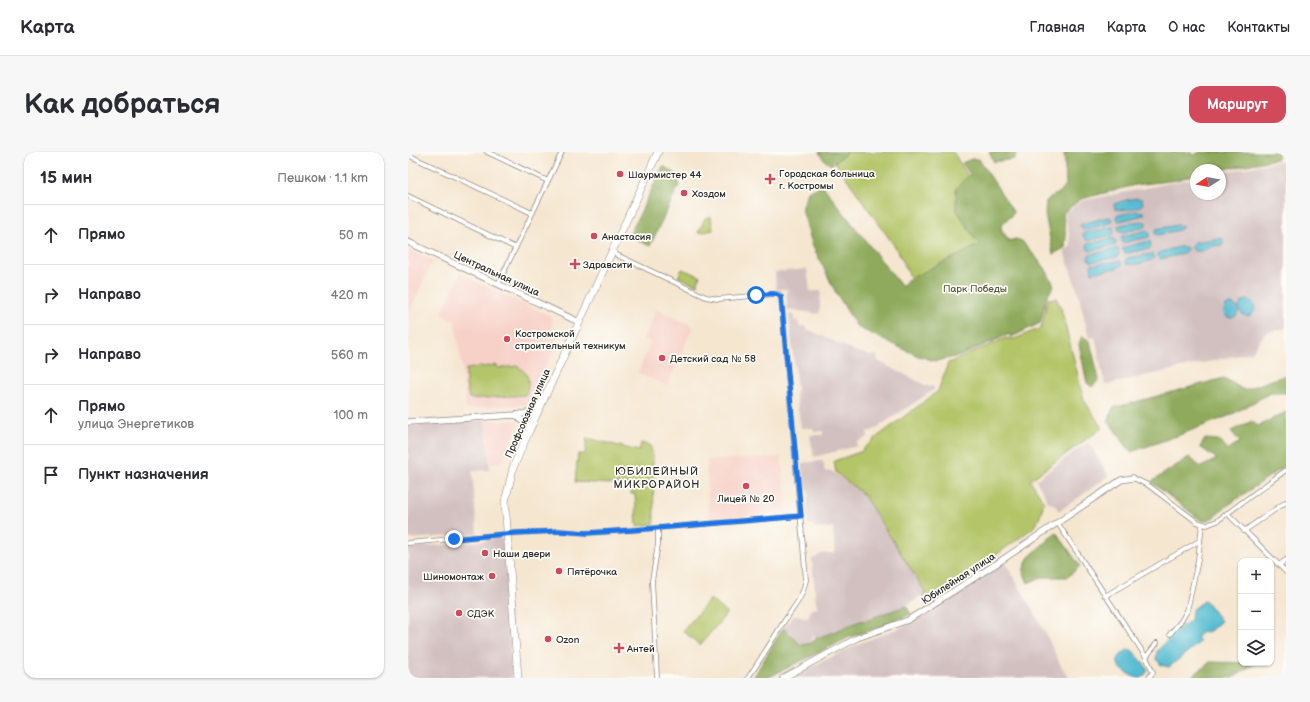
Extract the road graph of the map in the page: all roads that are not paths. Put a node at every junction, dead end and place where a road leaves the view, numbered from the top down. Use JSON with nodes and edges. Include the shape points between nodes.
{"nodes":[{"id":1,"x":487,"y":152,"type":"edge"},
{"id":2,"x":562,"y":152,"type":"edge"},
{"id":3,"x":658,"y":152,"type":"edge"},
{"id":4,"x":408,"y":156,"type":"edge"},
{"id":5,"x":548,"y":181,"type":"junction"},
{"id":6,"x":408,"y":196,"type":"edge"},
{"id":7,"x":532,"y":213,"type":"junction"},
{"id":8,"x":408,"y":242,"type":"edge"},
{"id":9,"x":516,"y":248,"type":"junction"},
{"id":10,"x":612,"y":251,"type":"junction"},
{"id":11,"x":498,"y":284,"type":"junction"},
{"id":12,"x":579,"y":322,"type":"junction"},
{"id":13,"x":538,"y":411,"type":"junction"},
{"id":14,"x":516,"y":415,"type":"junction"},
{"id":15,"x":408,"y":422,"type":"edge"},
{"id":16,"x":530,"y":428,"type":"junction"},
{"id":17,"x":1286,"y":470,"type":"edge"},
{"id":18,"x":1134,"y":478,"type":"joint"},
{"id":19,"x":1286,"y":502,"type":"edge"},
{"id":20,"x":1227,"y":513,"type":"junction"},
{"id":21,"x":801,"y":516,"type":"junction"},
{"id":22,"x":1057,"y":522,"type":"junction"},
{"id":23,"x":1202,"y":524,"type":"junction"},
{"id":24,"x":658,"y":528,"type":"junction"},
{"id":25,"x":1244,"y":531,"type":"junction"},
{"id":26,"x":507,"y":534,"type":"junction"},
{"id":27,"x":1199,"y":542,"type":"junction"},
{"id":28,"x":408,"y":543,"type":"edge"},
{"id":29,"x":1286,"y":560,"type":"edge"},
{"id":30,"x":1279,"y":565,"type":"junction"},
{"id":31,"x":1286,"y":572,"type":"edge"},
{"id":32,"x":1105,"y":596,"type":"junction"},
{"id":33,"x":1170,"y":634,"type":"dead end"},
{"id":34,"x":1157,"y":643,"type":"dead end"},
{"id":35,"x":1146,"y":657,"type":"junction"},
{"id":36,"x":518,"y":678,"type":"edge"},
{"id":37,"x":658,"y":678,"type":"edge"},
{"id":38,"x":748,"y":678,"type":"edge"},
{"id":39,"x":783,"y":678,"type":"edge"},
{"id":40,"x":1149,"y":678,"type":"edge"}],
"edges":[{"from":1,"to":5,"type":"street"},
{"from":2,"to":5,"type":"street"},
{"from":3,"to":10,"type":"highway","name":"Профсоюзная улица"},
{"from":4,"to":7,"type":"street"},
{"from":5,"to":7,"type":"street"},
{"from":6,"to":9,"type":"street"},
{"from":7,"to":9,"type":"street"},
{"from":8,"to":11,"type":"street","name":"Центральная улица"},
{"from":9,"to":11,"type":"street"},
{"from":10,"to":12,"type":"highway","name":"Профсоюзная улица"},
{"from":10,"to":21,"type":"street","via":[[706,297],[718,299],[779,294]]},
{"from":11,"to":12,"type":"street","name":"Центральная улица"},
{"from":12,"to":13,"type":"highway","name":"Профсоюзная улица"},
{"from":13,"to":14,"type":"street"},
{"from":13,"to":16,"type":"highway","name":"Профсоюзная улица"},
{"from":14,"to":15,"type":"street"},
{"from":14,"to":16,"type":"street"},
{"from":16,"to":26,"type":"highway","name":"Профсоюзная улица","via":[[508,487],[505,502]]},
{"from":17,"to":20,"type":"street"},
{"from":18,"to":22,"type":"street","name":"Юбилейная улица","via":[[1121,480]]},
{"from":18,"to":23,"type":"street","via":[[1148,485]]},
{"from":19,"to":25,"type":"street"},
{"from":20,"to":23,"type":"street","via":[[1212,523]]},
{"from":20,"to":25,"type":"street"},
{"from":21,"to":24,"type":"street"},
{"from":21,"to":38,"type":"street","via":[[806,580],[804,592]]},
{"from":22,"to":32,"type":"street"},
{"from":22,"to":39,"type":"street","name":"Юбилейная улица","via":[[908,620],[857,638]]},
{"from":23,"to":27,"type":"street"},
{"from":24,"to":26,"type":"street","via":[[587,533],[559,531]]},
{"from":24,"to":37,"type":"street","via":[[652,581]]},
{"from":25,"to":30,"type":"street"},
{"from":26,"to":28,"type":"street"},
{"from":26,"to":36,"type":"highway","name":"Профсоюзная улица"},
{"from":27,"to":32,"type":"street"},
{"from":27,"to":33,"type":"street","via":[[1198,560],[1187,610]]},
{"from":29,"to":30,"type":"street"},
{"from":30,"to":31,"type":"street"},
{"from":32,"to":35,"type":"street"},
{"from":34,"to":35,"type":"street"},
{"from":35,"to":40,"type":"street","via":[[1153,672]]}]}
